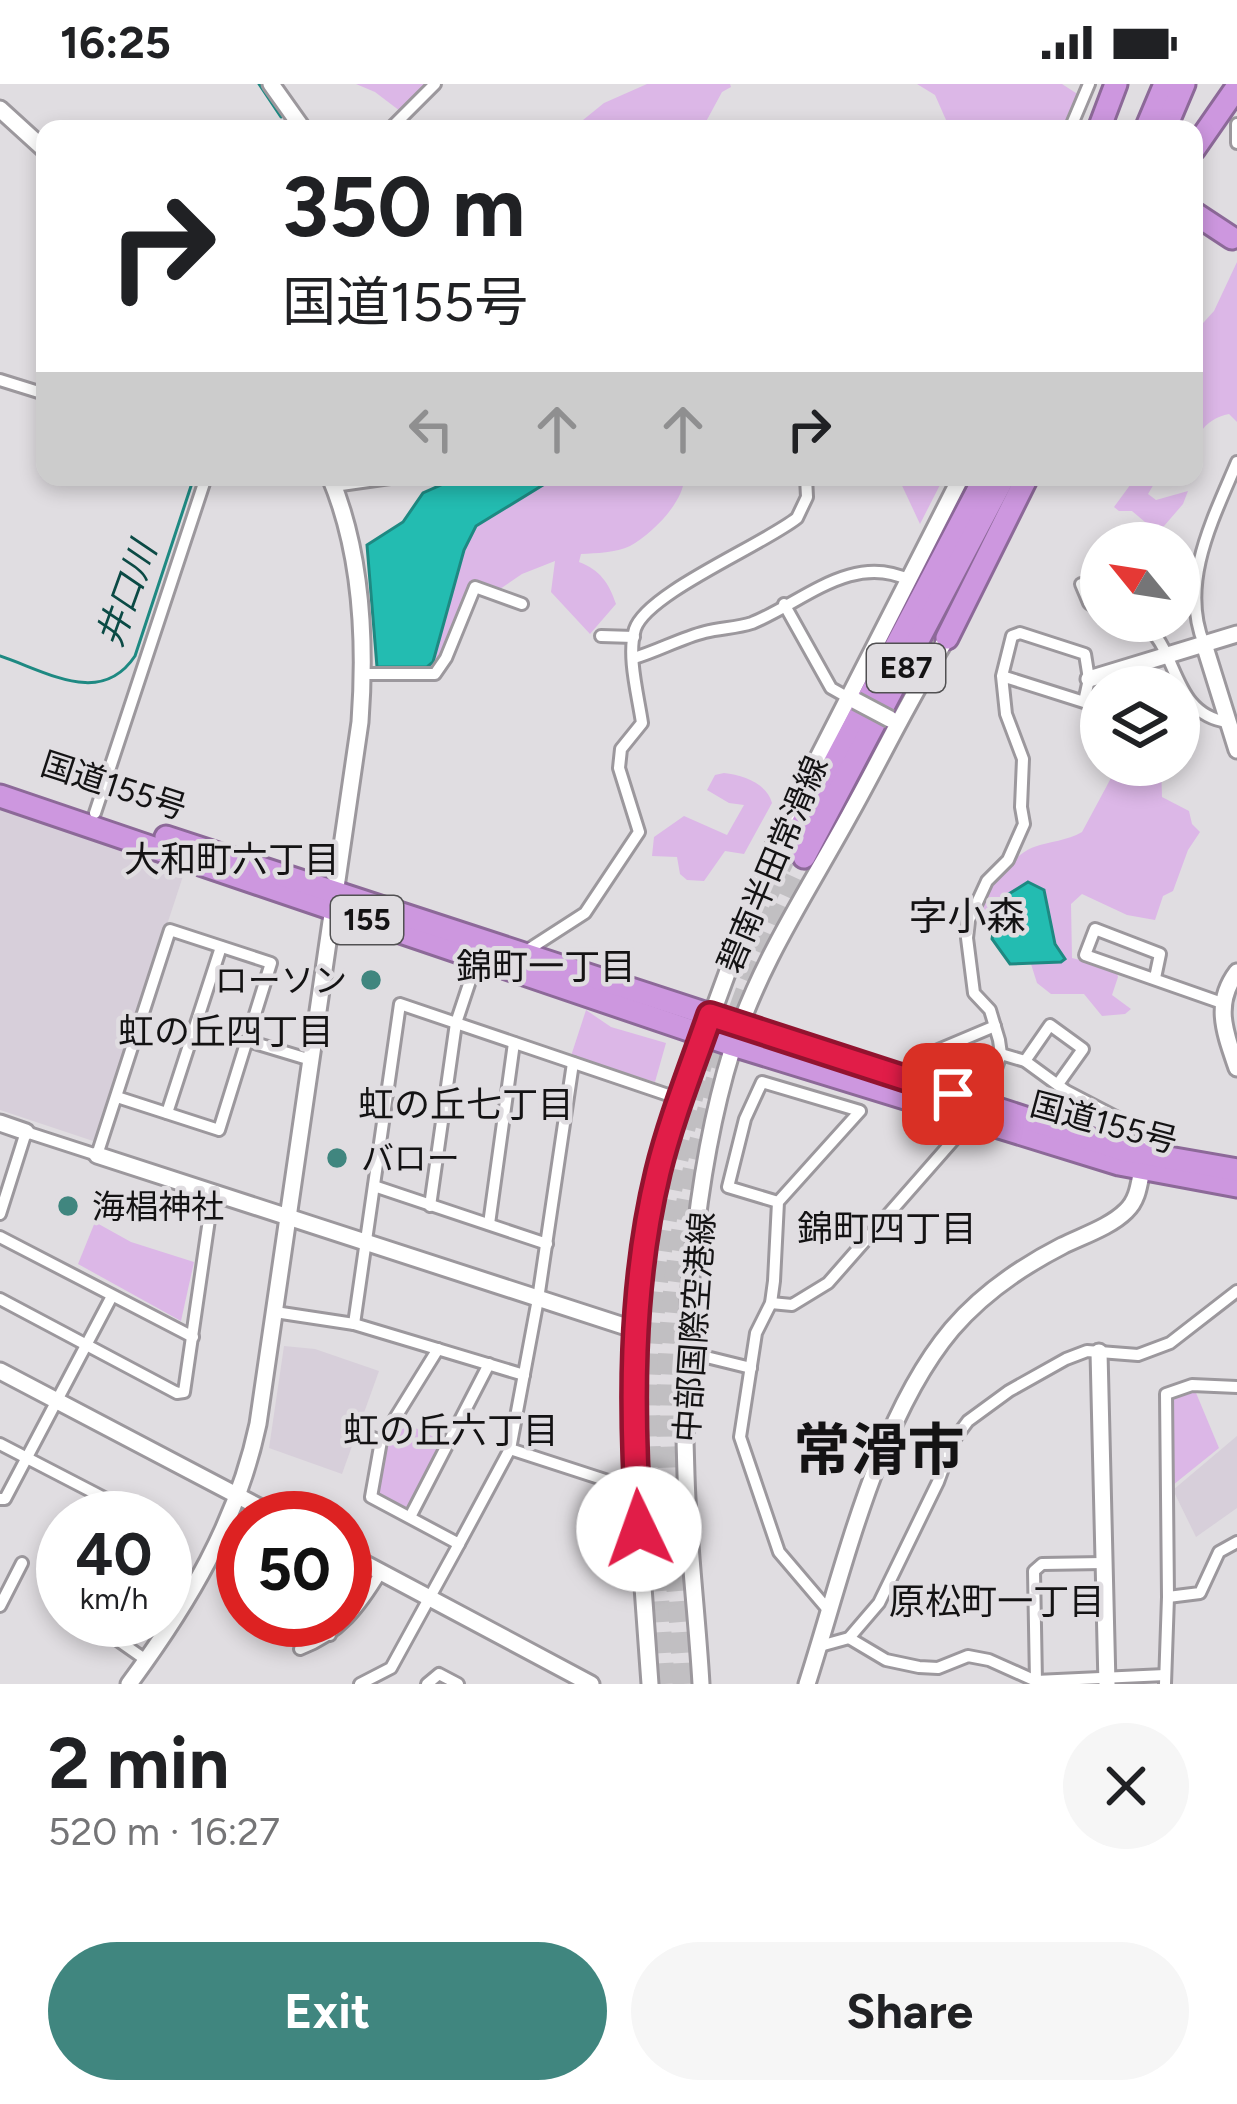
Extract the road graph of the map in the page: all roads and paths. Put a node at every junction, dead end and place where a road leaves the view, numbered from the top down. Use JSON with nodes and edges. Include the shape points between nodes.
{"nodes":[{"id":1,"x":272,"y":84,"type":"edge"},
{"id":2,"x":435,"y":84,"type":"edge"},
{"id":3,"x":1089,"y":84,"type":"edge"},
{"id":4,"x":1116,"y":84,"type":"edge"},
{"id":5,"x":1165,"y":84,"type":"edge"},
{"id":6,"x":1184,"y":84,"type":"edge"},
{"id":7,"x":1226,"y":84,"type":"edge"},
{"id":8,"x":1237,"y":87,"type":"edge"},
{"id":9,"x":0,"y":110,"type":"edge"},
{"id":10,"x":297,"y":120,"type":"edge"},
{"id":11,"x":399,"y":120,"type":"edge"},
{"id":12,"x":1074,"y":120,"type":"edge"},
{"id":13,"x":1102,"y":120,"type":"edge"},
{"id":14,"x":1150,"y":120,"type":"edge"},
{"id":15,"x":1169,"y":120,"type":"edge"},
{"id":16,"x":1197,"y":120,"type":"edge"},
{"id":17,"x":1237,"y":124,"type":"edge"},
{"id":18,"x":1203,"y":136,"type":"edge"},
{"id":19,"x":36,"y":142,"type":"edge"},
{"id":20,"x":1237,"y":143,"type":"edge"},
{"id":21,"x":1203,"y":219,"type":"edge"},
{"id":22,"x":1203,"y":226,"type":"edge"},
{"id":23,"x":1234,"y":238,"type":"edge"},
{"id":24,"x":0,"y":380,"type":"edge"},
{"id":25,"x":36,"y":391,"type":"edge"},
{"id":26,"x":1237,"y":462,"type":"edge"},
{"id":27,"x":203,"y":486,"type":"edge"},
{"id":28,"x":333,"y":486,"type":"edge"},
{"id":29,"x":806,"y":486,"type":"edge"},
{"id":30,"x":957,"y":486,"type":"edge"},
{"id":31,"x":980,"y":486,"type":"edge"},
{"id":32,"x":999,"y":486,"type":"edge"},
{"id":33,"x":1023,"y":486,"type":"edge"},
{"id":34,"x":1034,"y":486,"type":"edge"},
{"id":35,"x":1232,"y":490,"type":"edge"},
{"id":36,"x":910,"y":580,"type":"junction"},
{"id":37,"x":522,"y":604,"type":"dead end"},
{"id":38,"x":784,"y":604,"type":"junction"},
{"id":39,"x":1237,"y":634,"type":"edge"},
{"id":40,"x":601,"y":636,"type":"dead end"},
{"id":41,"x":634,"y":638,"type":"junction"},
{"id":42,"x":947,"y":638,"type":"junction"},
{"id":43,"x":1158,"y":642,"type":"edge"},
{"id":44,"x":1204,"y":644,"type":"junction"},
{"id":45,"x":1165,"y":656,"type":"junction"},
{"id":46,"x":634,"y":658,"type":"junction"},
{"id":47,"x":1087,"y":666,"type":"edge"},
{"id":48,"x":1132,"y":666,"type":"edge"},
{"id":49,"x":364,"y":674,"type":"junction"},
{"id":50,"x":1002,"y":676,"type":"junction"},
{"id":51,"x":852,"y":699,"type":"junction"},
{"id":52,"x":1080,"y":701,"type":"edge"},
{"id":53,"x":895,"y":722,"type":"junction"},
{"id":54,"x":1228,"y":722,"type":"junction"},
{"id":55,"x":1237,"y":750,"type":"edge"},
{"id":56,"x":0,"y":782,"type":"edge"},
{"id":57,"x":0,"y":796,"type":"edge"},
{"id":58,"x":94,"y":813,"type":"junction"},
{"id":59,"x":333,"y":900,"type":"junction"},
{"id":60,"x":1164,"y":938,"type":"dead end"},
{"id":61,"x":221,"y":947,"type":"junction"},
{"id":62,"x":523,"y":953,"type":"junction"},
{"id":63,"x":1160,"y":954,"type":"junction"},
{"id":64,"x":478,"y":957,"type":"junction"},
{"id":65,"x":1237,"y":972,"type":"edge"},
{"id":66,"x":1155,"y":977,"type":"junction"},
{"id":67,"x":1222,"y":1003,"type":"junction"},
{"id":68,"x":457,"y":1023,"type":"junction"},
{"id":69,"x":706,"y":1025,"type":"junction"},
{"id":70,"x":995,"y":1026,"type":"junction"},
{"id":71,"x":737,"y":1035,"type":"junction"},
{"id":72,"x":248,"y":1041,"type":"junction"},
{"id":73,"x":514,"y":1043,"type":"junction"},
{"id":74,"x":1000,"y":1054,"type":"junction"},
{"id":75,"x":311,"y":1060,"type":"junction"},
{"id":76,"x":1025,"y":1061,"type":"junction"},
{"id":77,"x":573,"y":1063,"type":"junction"},
{"id":78,"x":1237,"y":1068,"type":"edge"},
{"id":79,"x":1058,"y":1084,"type":"junction"},
{"id":80,"x":117,"y":1097,"type":"junction"},
{"id":81,"x":680,"y":1099,"type":"junction"},
{"id":82,"x":166,"y":1113,"type":"junction"},
{"id":83,"x":0,"y":1123,"type":"edge"},
{"id":84,"x":964,"y":1128,"type":"dead end"},
{"id":85,"x":26,"y":1132,"type":"junction"},
{"id":86,"x":97,"y":1155,"type":"junction"},
{"id":87,"x":1144,"y":1162,"type":"junction"},
{"id":88,"x":1237,"y":1170,"type":"edge"},
{"id":89,"x":374,"y":1186,"type":"junction"},
{"id":90,"x":1237,"y":1186,"type":"edge"},
{"id":91,"x":4,"y":1188,"type":"edge"},
{"id":92,"x":213,"y":1192,"type":"junction"},
{"id":93,"x":778,"y":1202,"type":"junction"},
{"id":94,"x":430,"y":1206,"type":"junction"},
{"id":95,"x":0,"y":1214,"type":"edge"},
{"id":96,"x":289,"y":1218,"type":"junction"},
{"id":97,"x":488,"y":1224,"type":"junction"},
{"id":98,"x":0,"y":1237,"type":"edge"},
{"id":99,"x":366,"y":1243,"type":"junction"},
{"id":100,"x":547,"y":1244,"type":"junction"},
{"id":101,"x":1237,"y":1291,"type":"edge"},
{"id":102,"x":112,"y":1296,"type":"junction"},
{"id":103,"x":0,"y":1299,"type":"edge"},
{"id":104,"x":538,"y":1299,"type":"junction"},
{"id":105,"x":771,"y":1303,"type":"junction"},
{"id":106,"x":275,"y":1312,"type":"junction"},
{"id":107,"x":354,"y":1324,"type":"junction"},
{"id":108,"x":636,"y":1330,"type":"junction"},
{"id":109,"x":193,"y":1337,"type":"junction"},
{"id":110,"x":86,"y":1344,"type":"junction"},
{"id":111,"x":437,"y":1349,"type":"junction"},
{"id":112,"x":686,"y":1352,"type":"junction"},
{"id":113,"x":1099,"y":1352,"type":"junction"},
{"id":114,"x":488,"y":1364,"type":"junction"},
{"id":115,"x":751,"y":1368,"type":"junction"},
{"id":116,"x":0,"y":1371,"type":"edge"},
{"id":117,"x":524,"y":1375,"type":"junction"},
{"id":118,"x":1237,"y":1387,"type":"edge"},
{"id":119,"x":56,"y":1401,"type":"junction"},
{"id":120,"x":357,"y":1432,"type":"dead end"},
{"id":121,"x":381,"y":1441,"type":"junction"},
{"id":122,"x":0,"y":1444,"type":"edge"},
{"id":123,"x":510,"y":1449,"type":"junction"},
{"id":124,"x":27,"y":1459,"type":"junction"},
{"id":125,"x":636,"y":1490,"type":"junction"},
{"id":126,"x":90,"y":1491,"type":"edge"},
{"id":127,"x":228,"y":1491,"type":"edge"},
{"id":128,"x":241,"y":1491,"type":"edge"},
{"id":129,"x":0,"y":1499,"type":"edge"},
{"id":130,"x":410,"y":1516,"type":"junction"},
{"id":131,"x":1237,"y":1542,"type":"edge"},
{"id":132,"x":459,"y":1544,"type":"junction"},
{"id":133,"x":216,"y":1545,"type":"edge"},
{"id":134,"x":1103,"y":1563,"type":"junction"},
{"id":135,"x":22,"y":1564,"type":"dead end"},
{"id":136,"x":372,"y":1567,"type":"edge"},
{"id":137,"x":381,"y":1572,"type":"junction"},
{"id":138,"x":372,"y":1586,"type":"edge"},
{"id":139,"x":430,"y":1597,"type":"junction"},
{"id":140,"x":1168,"y":1597,"type":"junction"},
{"id":141,"x":0,"y":1606,"type":"edge"},
{"id":142,"x":830,"y":1612,"type":"junction"},
{"id":143,"x":849,"y":1638,"type":"junction"},
{"id":144,"x":820,"y":1646,"type":"junction"},
{"id":145,"x":127,"y":1647,"type":"edge"},
{"id":146,"x":304,"y":1647,"type":"edge"},
{"id":147,"x":300,"y":1649,"type":"dead end"},
{"id":148,"x":146,"y":1660,"type":"junction"},
{"id":149,"x":388,"y":1678,"type":"edge"},
{"id":150,"x":1165,"y":1680,"type":"edge"},
{"id":151,"x":1036,"y":1682,"type":"edge"},
{"id":152,"x":1066,"y":1682,"type":"edge"},
{"id":153,"x":1106,"y":1682,"type":"edge"},
{"id":154,"x":129,"y":1684,"type":"edge"},
{"id":155,"x":360,"y":1684,"type":"edge"},
{"id":156,"x":428,"y":1684,"type":"edge"},
{"id":157,"x":458,"y":1684,"type":"edge"},
{"id":158,"x":591,"y":1684,"type":"edge"},
{"id":159,"x":650,"y":1684,"type":"edge"},
{"id":160,"x":701,"y":1684,"type":"edge"},
{"id":161,"x":807,"y":1684,"type":"edge"}],
"edges":[{"from":1,"to":10,"type":"street"},
{"from":2,"to":11,"type":"street"},
{"from":3,"to":12,"type":"street"},
{"from":4,"to":13,"type":"highway"},
{"from":5,"to":14,"type":"highway"},
{"from":6,"to":15,"type":"highway"},
{"from":7,"to":16,"type":"highway"},
{"from":8,"to":18,"type":"highway"},
{"from":9,"to":19,"type":"street"},
{"from":17,"to":20,"type":"street"},
{"from":21,"to":23,"type":"highway"},
{"from":22,"to":23,"type":"street"},
{"from":24,"to":25,"type":"street"},
{"from":26,"to":35,"type":"street"},
{"from":27,"to":58,"type":"street"},
{"from":28,"to":49,"type":"street","via":[[360,596]]},
{"from":29,"to":41,"type":"street","via":[[796,518],[662,598]]},
{"from":30,"to":36,"type":"street","name":"碧南半田常滑線"},
{"from":31,"to":32,"type":"highway","number":"E87","via":[[797,853]]},
{"from":33,"to":42,"type":"highway"},
{"from":34,"to":42,"type":"street","name":"碧南半田常滑線"},
{"from":35,"to":44,"type":"street","via":[[1195,581]]},
{"from":36,"to":38,"type":"street","via":[[866,572]]},
{"from":36,"to":51,"type":"street","name":"碧南半田常滑線"},
{"from":37,"to":49,"type":"street","via":[[473,588],[435,674]]},
{"from":38,"to":46,"type":"street","via":[[753,622]]},
{"from":38,"to":51,"type":"street","via":[[831,688]]},
{"from":39,"to":44,"type":"street"},
{"from":40,"to":41,"type":"street"},
{"from":41,"to":46,"type":"street"},
{"from":42,"to":53,"type":"street","name":"碧南半田常滑線"},
{"from":43,"to":45,"type":"street"},
{"from":44,"to":45,"type":"street"},
{"from":44,"to":54,"type":"street"},
{"from":45,"to":48,"type":"street"},
{"from":45,"to":54,"type":"street","via":[[1196,708]]},
{"from":46,"to":62,"type":"street","via":[[642,723],[621,748],[619,768],[639,832],[586,913]]},
{"from":47,"to":50,"type":"street","via":[[1085,654],[1020,633],[1012,636]]},
{"from":49,"to":59,"type":"street"},
{"from":50,"to":52,"type":"street"},
{"from":50,"to":70,"type":"street","via":[[1023,759],[1024,824],[1008,860],[987,881],[967,938],[974,993]]},
{"from":51,"to":53,"type":"street","bridge":true},
{"from":51,"to":69,"type":"street","name":"碧南半田常滑線","via":[[776,840]]},
{"from":53,"to":71,"type":"street","name":"碧南半田常滑線"},
{"from":54,"to":55,"type":"street"},
{"from":56,"to":58,"type":"highway","name":"国道155号","number":"155"},
{"from":57,"to":59,"type":"highway","name":"国道155号","number":"155"},
{"from":58,"to":59,"type":"highway","name":"国道155号","number":"155"},
{"from":59,"to":62,"type":"highway","name":"国道155号","number":"155"},
{"from":59,"to":64,"type":"highway","name":"国道155号","number":"155"},
{"from":59,"to":75,"type":"street"},
{"from":60,"to":63,"type":"street"},
{"from":61,"to":72,"type":"street","via":[[272,963]]},
{"from":61,"to":80,"type":"street","via":[[170,930]]},
{"from":61,"to":82,"type":"street"},
{"from":62,"to":69,"type":"highway","name":"国道155号","number":"155"},
{"from":63,"to":66,"type":"street"},
{"from":63,"to":66,"type":"street","via":[[1095,929],[1085,955]]},
{"from":64,"to":68,"type":"street"},
{"from":64,"to":69,"type":"highway","name":"国道155号","number":"155"},
{"from":65,"to":67,"type":"street"},
{"from":66,"to":67,"type":"street"},
{"from":67,"to":78,"type":"street"},
{"from":68,"to":73,"type":"street"},
{"from":68,"to":89,"type":"street","via":[[400,1004]]},
{"from":68,"to":94,"type":"street"},
{"from":69,"to":71,"type":"highway","name":"国道155号","number":"155"},
{"from":69,"to":81,"type":"street","name":"中部国際空港線"},
{"from":70,"to":74,"type":"street"},
{"from":70,"to":74,"type":"street","via":[[919,1058],[917,1067],[961,1074],[989,1090]]},
{"from":71,"to":87,"type":"highway","name":"国道155号","number":"155"},
{"from":71,"to":112,"type":"street","name":"中部国際空港線","via":[[709,1152]]},
{"from":72,"to":75,"type":"street"},
{"from":72,"to":82,"type":"street","via":[[219,1130]]},
{"from":73,"to":77,"type":"street"},
{"from":73,"to":97,"type":"street"},
{"from":74,"to":76,"type":"street"},
{"from":75,"to":96,"type":"street"},
{"from":76,"to":79,"type":"street"},
{"from":76,"to":79,"type":"street","via":[[1050,1024],[1082,1049]]},
{"from":77,"to":81,"type":"street"},
{"from":77,"to":100,"type":"street"},
{"from":79,"to":87,"type":"street","via":[[1137,1128]]},
{"from":80,"to":82,"type":"street"},
{"from":80,"to":86,"type":"street"},
{"from":81,"to":108,"type":"street","name":"中部国際空港線","via":[[657,1179]]},
{"from":83,"to":85,"type":"street"},
{"from":84,"to":105,"type":"street","via":[[828,1282],[792,1305]]},
{"from":85,"to":86,"type":"street"},
{"from":85,"to":91,"type":"street"},
{"from":86,"to":92,"type":"street"},
{"from":87,"to":88,"type":"highway","name":"国道155号","number":"155"},
{"from":87,"to":90,"type":"highway","name":"国道155号","number":"155"},
{"from":87,"to":142,"type":"street","via":[[1126,1212],[997,1287],[923,1367],[887,1441]]},
{"from":89,"to":94,"type":"street"},
{"from":89,"to":99,"type":"street"},
{"from":91,"to":95,"type":"street"},
{"from":92,"to":96,"type":"street"},
{"from":92,"to":109,"type":"street"},
{"from":93,"to":93,"type":"street","via":[[846,1126],[860,1111],[762,1082],[728,1187]]},
{"from":93,"to":105,"type":"street"},
{"from":94,"to":97,"type":"street"},
{"from":96,"to":99,"type":"street"},
{"from":96,"to":106,"type":"street"},
{"from":97,"to":100,"type":"street"},
{"from":98,"to":102,"type":"street"},
{"from":99,"to":104,"type":"street"},
{"from":99,"to":107,"type":"street"},
{"from":100,"to":104,"type":"street"},
{"from":101,"to":113,"type":"street","via":[[1170,1342],[1126,1358]]},
{"from":102,"to":109,"type":"street"},
{"from":102,"to":110,"type":"street"},
{"from":103,"to":110,"type":"street"},
{"from":104,"to":108,"type":"street"},
{"from":104,"to":117,"type":"street"},
{"from":105,"to":115,"type":"street"},
{"from":106,"to":107,"type":"street"},
{"from":106,"to":128,"type":"street"},
{"from":107,"to":111,"type":"street"},
{"from":108,"to":125,"type":"street","name":"中部国際空港線"},
{"from":109,"to":110,"type":"street","via":[[184,1392],[177,1393]]},
{"from":110,"to":119,"type":"street"},
{"from":111,"to":114,"type":"street"},
{"from":111,"to":121,"type":"street"},
{"from":112,"to":115,"type":"street"},
{"from":112,"to":160,"type":"street","name":"中部国際空港線"},
{"from":113,"to":134,"type":"street"},
{"from":113,"to":143,"type":"street","via":[[1066,1359],[960,1429],[898,1568]]},
{"from":114,"to":117,"type":"street"},
{"from":114,"to":130,"type":"street"},
{"from":115,"to":142,"type":"street","via":[[740,1437],[768,1527]]},
{"from":116,"to":119,"type":"street"},
{"from":117,"to":123,"type":"street"},
{"from":118,"to":140,"type":"street","via":[[1192,1385],[1166,1394]]},
{"from":119,"to":124,"type":"street"},
{"from":119,"to":127,"type":"street"},
{"from":120,"to":121,"type":"street"},
{"from":121,"to":130,"type":"street","via":[[371,1497]]},
{"from":122,"to":124,"type":"street"},
{"from":123,"to":125,"type":"street"},
{"from":123,"to":132,"type":"street"},
{"from":124,"to":126,"type":"street"},
{"from":124,"to":129,"type":"street"},
{"from":125,"to":159,"type":"street","name":"中部国際空港線"},
{"from":130,"to":132,"type":"street"},
{"from":131,"to":140,"type":"street","via":[[1219,1552],[1200,1593]]},
{"from":132,"to":139,"type":"street"},
{"from":133,"to":148,"type":"street"},
{"from":134,"to":151,"type":"street","via":[[1042,1564],[1034,1571]]},
{"from":134,"to":153,"type":"street"},
{"from":135,"to":141,"type":"street"},
{"from":136,"to":137,"type":"street"},
{"from":137,"to":138,"type":"street"},
{"from":137,"to":139,"type":"street"},
{"from":139,"to":149,"type":"street"},
{"from":139,"to":158,"type":"street"},
{"from":140,"to":150,"type":"street"},
{"from":142,"to":144,"type":"street"},
{"from":143,"to":144,"type":"street"},
{"from":143,"to":151,"type":"street","via":[[906,1666],[938,1668],[968,1656]]},
{"from":144,"to":161,"type":"street"},
{"from":145,"to":148,"type":"street"},
{"from":146,"to":147,"type":"street"},
{"from":148,"to":154,"type":"street"},
{"from":149,"to":155,"type":"street"},
{"from":150,"to":153,"type":"street"},
{"from":151,"to":152,"type":"street"},
{"from":152,"to":153,"type":"street"},
{"from":156,"to":157,"type":"street","via":[[439,1674]]}]}
